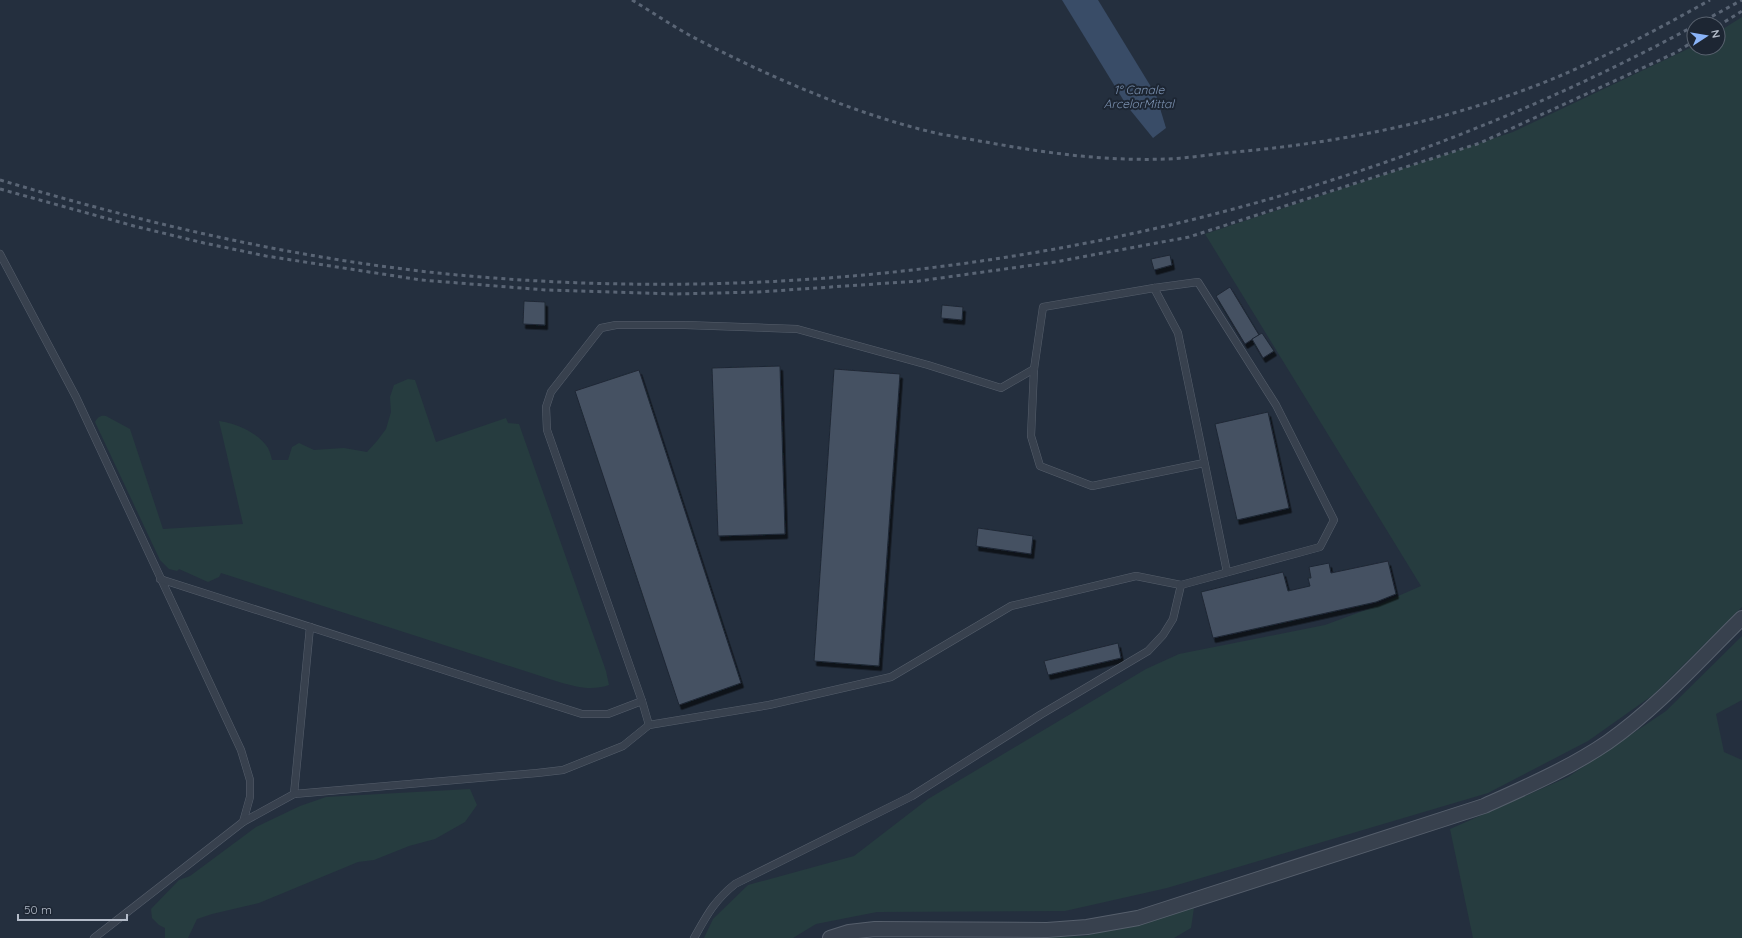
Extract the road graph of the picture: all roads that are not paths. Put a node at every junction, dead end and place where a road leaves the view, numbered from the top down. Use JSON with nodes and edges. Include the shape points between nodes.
{"nodes":[{"id":1,"x":0,"y":254,"type":"edge"},
{"id":2,"x":1154,"y":288,"type":"junction"},
{"id":3,"x":1034,"y":369,"type":"junction"},
{"id":4,"x":1204,"y":463,"type":"junction"},
{"id":5,"x":1228,"y":572,"type":"junction"},
{"id":6,"x":160,"y":579,"type":"junction"},
{"id":7,"x":1181,"y":585,"type":"junction"},
{"id":8,"x":1742,"y":618,"type":"edge"},
{"id":9,"x":310,"y":627,"type":"junction"},
{"id":10,"x":642,"y":701,"type":"junction"},
{"id":11,"x":649,"y":725,"type":"junction"},
{"id":12,"x":294,"y":794,"type":"junction"},
{"id":13,"x":243,"y":822,"type":"junction"},
{"id":14,"x":94,"y":938,"type":"edge"},
{"id":15,"x":694,"y":938,"type":"edge"},
{"id":16,"x":830,"y":938,"type":"edge"}],
"edges":[{"from":1,"to":6,"type":"lane","via":[[76,397]]},
{"from":2,"to":3,"type":"lane","via":[[1043,307]]},
{"from":2,"to":4,"type":"lane","via":[[1178,333]]},
{"from":2,"to":5,"type":"lane","via":[[1198,282],[1276,405],[1334,520],[1320,547]]},
{"from":3,"to":4,"type":"lane","via":[[1031,436],[1040,466],[1092,486]]},
{"from":3,"to":10,"type":"lane","via":[[1000,388],[797,329],[686,325],[616,325],[602,328],[551,392],[546,407],[547,430]]},
{"from":4,"to":5,"type":"lane"},
{"from":5,"to":7,"type":"lane"},
{"from":6,"to":9,"type":"lane"},
{"from":6,"to":13,"type":"lane","via":[[241,750],[250,780],[250,797]]},
{"from":7,"to":11,"type":"lane","via":[[1136,576],[1011,606],[891,677],[769,705]]},
{"from":7,"to":15,"type":"lane","via":[[1173,619],[1148,651],[1040,715],[912,796],[735,884],[720,896]]},
{"from":8,"to":16,"type":"street","via":[[1641,716],[1608,742],[1550,775],[1484,806],[1138,918],[1087,927],[1047,930],[875,929],[849,932]]},
{"from":9,"to":10,"type":"lane","via":[[582,714],[608,714]]},
{"from":9,"to":12,"type":"lane"},
{"from":10,"to":11,"type":"lane"},
{"from":11,"to":12,"type":"lane","via":[[623,746],[563,770]]},
{"from":12,"to":13,"type":"lane"},
{"from":13,"to":14,"type":"lane"}]}
